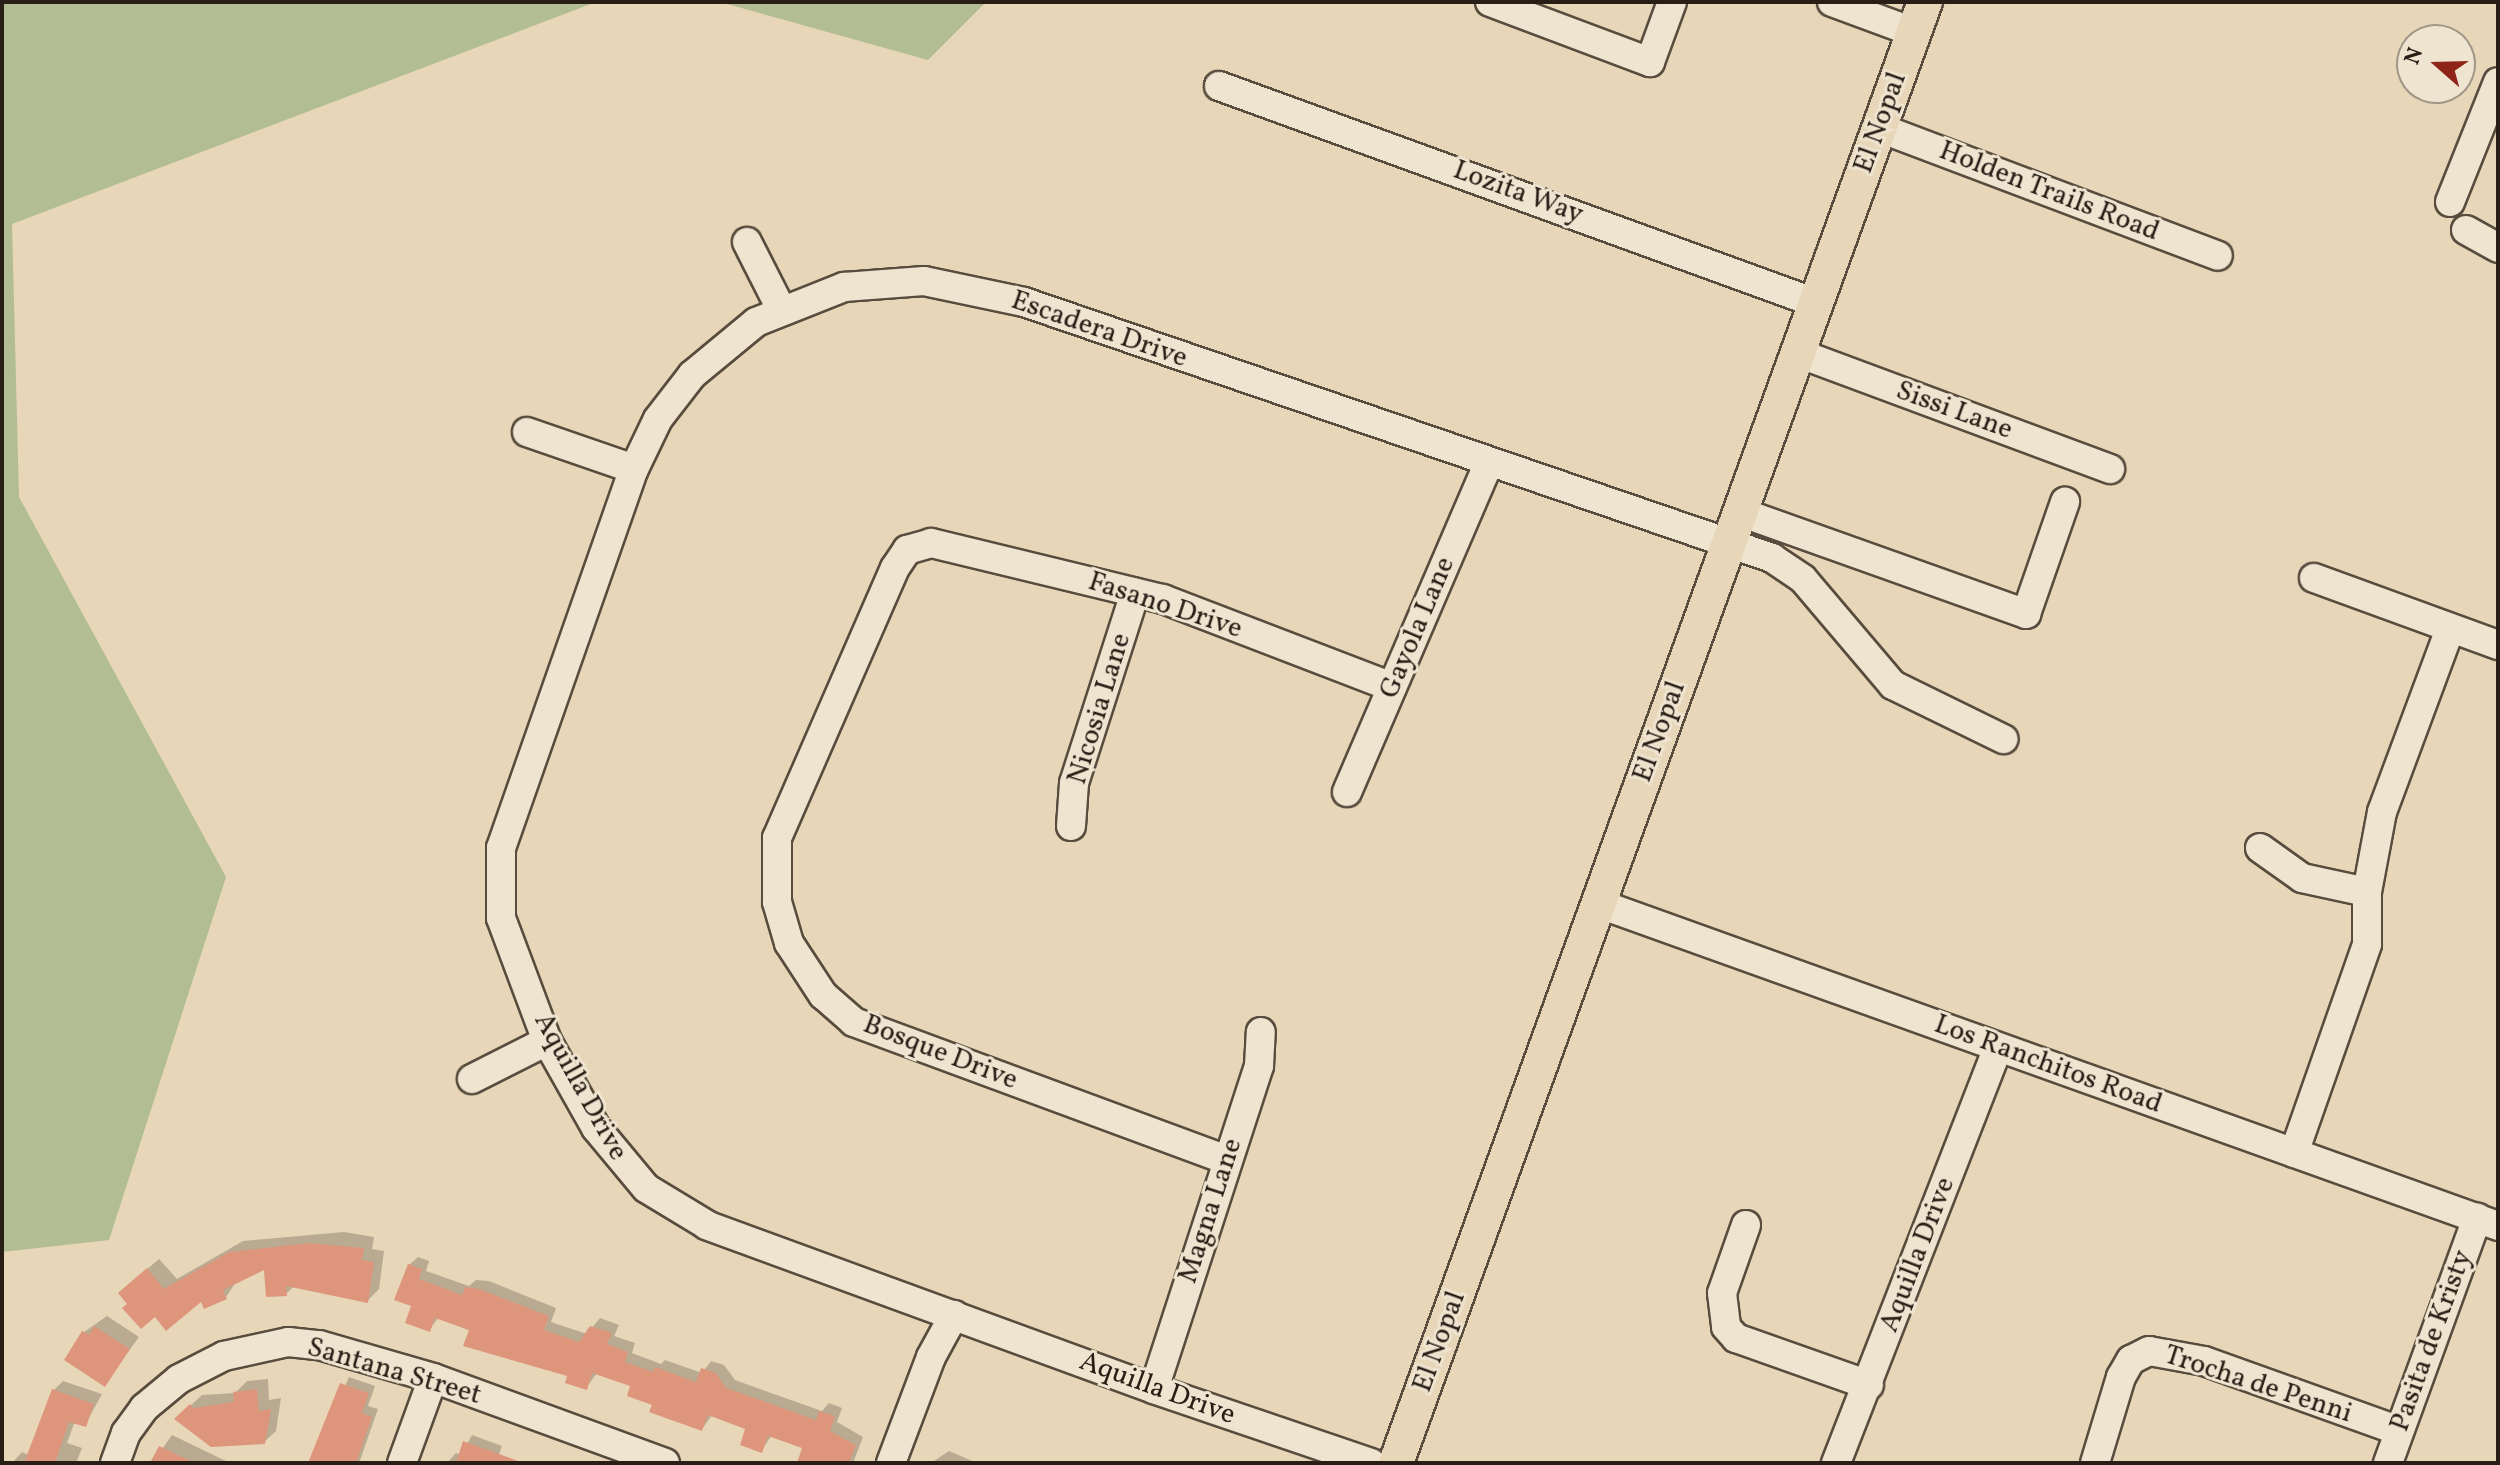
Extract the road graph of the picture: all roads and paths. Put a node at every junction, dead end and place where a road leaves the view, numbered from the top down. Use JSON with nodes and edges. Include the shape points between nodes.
{"nodes":[{"id":1,"x":1672,"y":2,"type":"edge"},
{"id":2,"x":1832,"y":2,"type":"edge"},
{"id":3,"x":1490,"y":3,"type":"edge"},
{"id":4,"x":1919,"y":17,"type":"edge"},
{"id":5,"x":2498,"y":82,"type":"edge"},
{"id":6,"x":1219,"y":86,"type":"dead end"},
{"id":7,"x":1880,"y":128,"type":"junction"},
{"id":8,"x":2450,"y":202,"type":"dead end"},
{"id":9,"x":2466,"y":230,"type":"dead end"},
{"id":10,"x":747,"y":242,"type":"dead end"},
{"id":11,"x":2498,"y":248,"type":"edge"},
{"id":12,"x":2218,"y":256,"type":"dead end"},
{"id":13,"x":1816,"y":303,"type":"junction"},
{"id":14,"x":781,"y":309,"type":"junction"},
{"id":15,"x":1798,"y":353,"type":"junction"},
{"id":16,"x":527,"y":432,"type":"dead end"},
{"id":17,"x":1489,"y":463,"type":"junction"},
{"id":18,"x":634,"y":469,"type":"junction"},
{"id":19,"x":2110,"y":469,"type":"dead end"},
{"id":20,"x":2065,"y":502,"type":"dead end"},
{"id":21,"x":1735,"y":528,"type":"junction"},
{"id":22,"x":931,"y":543,"type":"joint"},
{"id":23,"x":2314,"y":578,"type":"dead end"},
{"id":24,"x":1135,"y":593,"type":"junction"},
{"id":25,"x":2450,"y":629,"type":"junction"},
{"id":26,"x":2498,"y":645,"type":"edge"},
{"id":27,"x":1392,"y":687,"type":"junction"},
{"id":28,"x":2003,"y":739,"type":"dead end"},
{"id":29,"x":1347,"y":792,"type":"dead end"},
{"id":30,"x":1071,"y":826,"type":"dead end"},
{"id":31,"x":2260,"y":848,"type":"dead end"},
{"id":32,"x":2367,"y":892,"type":"junction"},
{"id":33,"x":1597,"y":903,"type":"junction"},
{"id":34,"x":1261,"y":1032,"type":"dead end"},
{"id":35,"x":547,"y":1041,"type":"junction"},
{"id":36,"x":1998,"y":1047,"type":"junction"},
{"id":37,"x":472,"y":1079,"type":"dead end"},
{"id":38,"x":2294,"y":1153,"type":"junction"},
{"id":39,"x":1227,"y":1160,"type":"junction"},
{"id":40,"x":2487,"y":1222,"type":"edge"},
{"id":41,"x":1746,"y":1225,"type":"dead end"},
{"id":42,"x":954,"y":1315,"type":"junction"},
{"id":43,"x":433,"y":1378,"type":"junction"},
{"id":44,"x":1869,"y":1385,"type":"junction"},
{"id":45,"x":1154,"y":1389,"type":"junction"},
{"id":46,"x":2399,"y":1431,"type":"junction"},
{"id":47,"x":115,"y":1463,"type":"edge"},
{"id":48,"x":402,"y":1463,"type":"edge"},
{"id":49,"x":665,"y":1463,"type":"edge"},
{"id":50,"x":891,"y":1463,"type":"edge"},
{"id":51,"x":1371,"y":1463,"type":"edge"},
{"id":52,"x":1396,"y":1463,"type":"edge"},
{"id":53,"x":1836,"y":1463,"type":"edge"},
{"id":54,"x":2095,"y":1463,"type":"edge"},
{"id":55,"x":2388,"y":1463,"type":"edge"}],
"edges":[{"from":1,"to":3,"type":"street","via":[[1650,62]]},
{"from":2,"to":4,"type":"street"},
{"from":4,"to":7,"type":"main road","name":"El Nopal"},
{"from":5,"to":8,"type":"street"},
{"from":6,"to":13,"type":"street","name":"Lozita Way"},
{"from":7,"to":12,"type":"street","name":"Holden Trails Road"},
{"from":7,"to":13,"type":"main road","name":"El Nopal"},
{"from":9,"to":11,"type":"street"},
{"from":10,"to":14,"type":"street"},
{"from":13,"to":15,"type":"main road","name":"El Nopal"},
{"from":14,"to":17,"type":"street","name":"Escadera Drive","via":[[872,282],[924,281],[971,288]]},
{"from":14,"to":18,"type":"street","name":"Escadera Drive","via":[[733,338],[692,375],[658,419]]},
{"from":15,"to":19,"type":"street","name":"Sissi Lane"},
{"from":15,"to":21,"type":"main road","name":"El Nopal"},
{"from":16,"to":18,"type":"street"},
{"from":17,"to":21,"type":"street","name":"Escadera Drive"},
{"from":17,"to":27,"type":"street","name":"Gayola Lane"},
{"from":18,"to":35,"type":"street","name":"Aquilla Drive","via":[[501,848],[501,918]]},
{"from":20,"to":21,"type":"street","via":[[2026,614]]},
{"from":21,"to":28,"type":"street","via":[[1803,579],[1893,685]]},
{"from":21,"to":33,"type":"main road","name":"El Nopal"},
{"from":22,"to":24,"type":"street","name":"Fasano Drive"},
{"from":22,"to":39,"type":"street","name":"Bosque Drive","via":[[907,550],[895,568],[777,838],[777,902],[789,943],[823,995],[854,1022]]},
{"from":23,"to":25,"type":"street"},
{"from":24,"to":27,"type":"street","name":"Fasano Drive"},
{"from":24,"to":30,"type":"street","name":"Nicosia Lane","via":[[1074,783]]},
{"from":25,"to":26,"type":"street"},
{"from":25,"to":32,"type":"street","via":[[2382,812]]},
{"from":27,"to":29,"type":"street","name":"Gayola Lane"},
{"from":31,"to":32,"type":"street","via":[[2302,878]]},
{"from":32,"to":38,"type":"street","via":[[2367,944]]},
{"from":33,"to":36,"type":"street","name":"Los Ranchitos Road"},
{"from":33,"to":52,"type":"main road","name":"El Nopal"},
{"from":34,"to":39,"type":"street","name":"Magna Lane","via":[[1259,1066]]},
{"from":35,"to":37,"type":"street"},
{"from":35,"to":42,"type":"street","name":"Aquilla Drive","via":[[611,1150],[667,1203],[707,1225]]},
{"from":36,"to":38,"type":"street","name":"Los Ranchitos Road"},
{"from":36,"to":44,"type":"street","name":"Aquilla Drive"},
{"from":38,"to":40,"type":"street","name":"Los Ranchitos Road"},
{"from":39,"to":45,"type":"street","name":"Magna Lane"},
{"from":40,"to":46,"type":"street","name":"Pasita de Kristy"},
{"from":41,"to":44,"type":"street","via":[[1722,1293],[1726,1327],[1736,1338]]},
{"from":42,"to":45,"type":"street","name":"Aquilla Drive"},
{"from":42,"to":50,"type":"street","via":[[931,1357]]},
{"from":43,"to":47,"type":"street","name":"Santana Street","via":[[319,1345],[288,1342],[245,1349],[201,1366],[159,1395],[126,1433]]},
{"from":43,"to":48,"type":"street"},
{"from":43,"to":49,"type":"street","name":"Santana Street"},
{"from":44,"to":53,"type":"street","name":"Aquilla Drive"},
{"from":45,"to":51,"type":"street","name":"Aquilla Drive"},
{"from":46,"to":54,"type":"street","name":"Trocha de Penni","via":[[2204,1361],[2149,1351],[2131,1360],[2121,1377]]},
{"from":46,"to":55,"type":"street","name":"Pasita de Kristy"}]}
